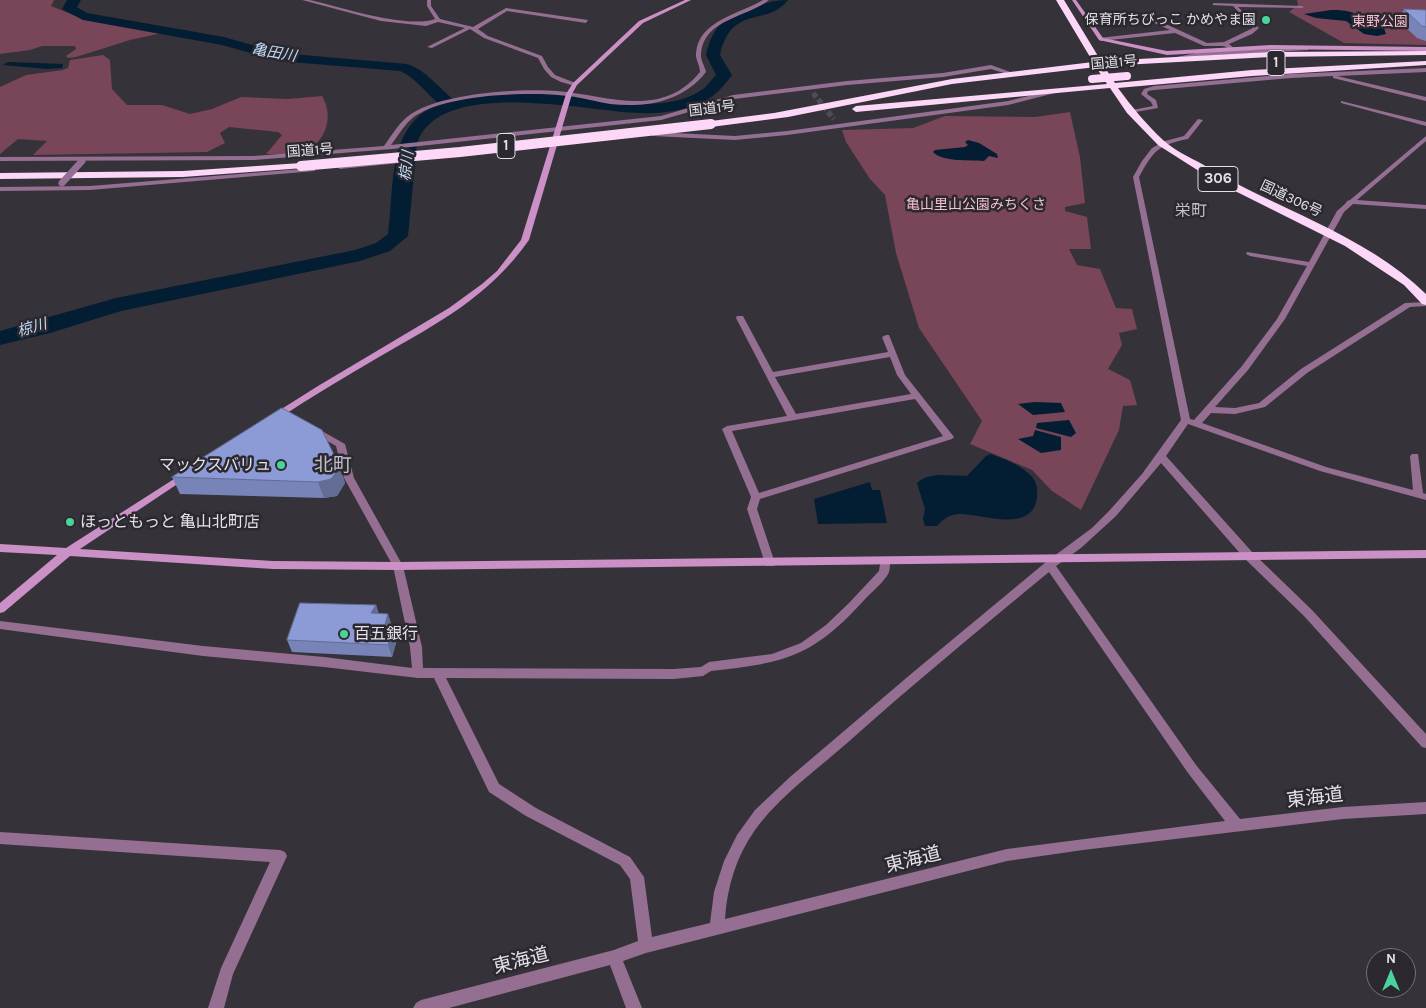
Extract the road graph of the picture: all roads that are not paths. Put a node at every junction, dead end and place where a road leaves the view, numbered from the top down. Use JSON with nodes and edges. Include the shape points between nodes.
{"nodes":[{"id":1,"x":304,"y":0,"type":"edge"},
{"id":2,"x":429,"y":0,"type":"edge"},
{"id":3,"x":689,"y":0,"type":"edge"},
{"id":4,"x":767,"y":0,"type":"edge"},
{"id":5,"x":1060,"y":0,"type":"edge"},
{"id":6,"x":1074,"y":0,"type":"edge"},
{"id":7,"x":1228,"y":0,"type":"edge"},
{"id":8,"x":1295,"y":0,"type":"edge"},
{"id":9,"x":1214,"y":4,"type":"dead end"},
{"id":10,"x":1233,"y":5,"type":"junction"},
{"id":11,"x":1086,"y":19,"type":"junction"},
{"id":12,"x":438,"y":20,"type":"junction"},
{"id":13,"x":586,"y":21,"type":"dead end"},
{"id":14,"x":472,"y":28,"type":"junction"},
{"id":15,"x":1176,"y":31,"type":"junction"},
{"id":16,"x":1101,"y":39,"type":"junction"},
{"id":17,"x":1226,"y":44,"type":"junction"},
{"id":18,"x":430,"y":47,"type":"dead end"},
{"id":19,"x":1344,"y":47,"type":"junction"},
{"id":20,"x":1231,"y":48,"type":"junction"},
{"id":21,"x":1426,"y":49,"type":"edge"},
{"id":22,"x":1426,"y":53,"type":"edge"},
{"id":23,"x":1426,"y":58,"type":"edge"},
{"id":24,"x":1170,"y":59,"type":"junction"},
{"id":25,"x":1098,"y":64,"type":"junction"},
{"id":26,"x":1426,"y":64,"type":"edge"},
{"id":27,"x":1426,"y":70,"type":"edge"},
{"id":28,"x":1010,"y":73,"type":"junction"},
{"id":29,"x":1325,"y":74,"type":"junction"},
{"id":30,"x":575,"y":84,"type":"junction"},
{"id":31,"x":1113,"y":86,"type":"junction"},
{"id":32,"x":807,"y":88,"type":"junction"},
{"id":33,"x":1053,"y":92,"type":"junction"},
{"id":34,"x":569,"y":94,"type":"junction"},
{"id":35,"x":813,"y":94,"type":"tunnel mouth"},
{"id":36,"x":1426,"y":99,"type":"edge"},
{"id":37,"x":1343,"y":102,"type":"dead end"},
{"id":38,"x":1130,"y":111,"type":"junction"},
{"id":39,"x":778,"y":115,"type":"junction"},
{"id":40,"x":834,"y":118,"type":"tunnel mouth"},
{"id":41,"x":1200,"y":120,"type":"dead end"},
{"id":42,"x":1426,"y":124,"type":"edge"},
{"id":43,"x":843,"y":127,"type":"junction"},
{"id":44,"x":557,"y":131,"type":"junction"},
{"id":45,"x":1426,"y":138,"type":"edge"},
{"id":46,"x":1161,"y":143,"type":"junction"},
{"id":47,"x":389,"y":147,"type":"junction"},
{"id":48,"x":552,"y":147,"type":"junction"},
{"id":49,"x":0,"y":159,"type":"edge"},
{"id":50,"x":83,"y":160,"type":"junction"},
{"id":51,"x":0,"y":176,"type":"edge"},
{"id":52,"x":59,"y":186,"type":"junction"},
{"id":53,"x":0,"y":189,"type":"edge"},
{"id":54,"x":1348,"y":202,"type":"junction"},
{"id":55,"x":1426,"y":207,"type":"edge"},
{"id":56,"x":1329,"y":232,"type":"junction"},
{"id":57,"x":1250,"y":254,"type":"dead end"},
{"id":58,"x":1310,"y":264,"type":"junction"},
{"id":59,"x":1426,"y":302,"type":"edge"},
{"id":60,"x":740,"y":318,"type":"dead end"},
{"id":61,"x":886,"y":337,"type":"dead end"},
{"id":62,"x":892,"y":354,"type":"junction"},
{"id":63,"x":769,"y":375,"type":"junction"},
{"id":64,"x":917,"y":396,"type":"junction"},
{"id":65,"x":1210,"y":410,"type":"junction"},
{"id":66,"x":793,"y":418,"type":"junction"},
{"id":67,"x":266,"y":422,"type":"edge"},
{"id":68,"x":1191,"y":422,"type":"junction"},
{"id":69,"x":307,"y":426,"type":"edge"},
{"id":70,"x":1416,"y":456,"type":"dead end"},
{"id":71,"x":1161,"y":457,"type":"junction"},
{"id":72,"x":194,"y":469,"type":"edge"},
{"id":73,"x":1422,"y":496,"type":"edge"},
{"id":74,"x":756,"y":497,"type":"junction"},
{"id":75,"x":0,"y":548,"type":"edge"},
{"id":76,"x":67,"y":553,"type":"junction"},
{"id":77,"x":1426,"y":554,"type":"edge"},
{"id":78,"x":1249,"y":556,"type":"junction"},
{"id":79,"x":885,"y":561,"type":"junction"},
{"id":80,"x":1055,"y":561,"type":"junction"},
{"id":81,"x":770,"y":563,"type":"junction"},
{"id":82,"x":398,"y":566,"type":"junction"},
{"id":83,"x":0,"y":609,"type":"edge"},
{"id":84,"x":0,"y":625,"type":"edge"},
{"id":85,"x":418,"y":673,"type":"junction"},
{"id":86,"x":438,"y":674,"type":"junction"},
{"id":87,"x":1426,"y":743,"type":"edge"},
{"id":88,"x":1426,"y":808,"type":"edge"},
{"id":89,"x":1236,"y":825,"type":"junction"},
{"id":90,"x":0,"y":838,"type":"edge"},
{"id":91,"x":717,"y":928,"type":"junction"},
{"id":92,"x":646,"y":946,"type":"junction"},
{"id":93,"x":614,"y":958,"type":"junction"},
{"id":94,"x":216,"y":1008,"type":"edge"},
{"id":95,"x":421,"y":1008,"type":"edge"},
{"id":96,"x":634,"y":1008,"type":"edge"}],
"edges":[{"from":1,"to":12,"type":"street","via":[[381,19],[426,24]]},
{"from":2,"to":12,"type":"street"},
{"from":3,"to":30,"type":"street","via":[[641,22]]},
{"from":4,"to":34,"type":"street","via":[[711,27],[699,51],[703,72],[693,85],[675,95],[652,101],[618,103]]},
{"from":5,"to":25,"type":"highway","name":"国道306号","number":"306"},
{"from":6,"to":11,"type":"street"},
{"from":7,"to":10,"type":"street"},
{"from":8,"to":10,"type":"street","via":[[1302,6]]},
{"from":9,"to":10,"type":"street"},
{"from":10,"to":17,"type":"street","via":[[1256,28]]},
{"from":11,"to":15,"type":"street","via":[[1142,15]]},
{"from":11,"to":16,"type":"street"},
{"from":12,"to":14,"type":"street"},
{"from":13,"to":14,"type":"street","via":[[506,9]]},
{"from":14,"to":18,"type":"street"},
{"from":14,"to":30,"type":"street","via":[[486,37],[540,57],[550,74]]},
{"from":15,"to":16,"type":"street"},
{"from":15,"to":17,"type":"street","via":[[1206,45]]},
{"from":16,"to":20,"type":"street","via":[[1167,53]]},
{"from":17,"to":20,"type":"street"},
{"from":19,"to":20,"type":"street"},
{"from":19,"to":21,"type":"street"},
{"from":19,"to":24,"type":"street","via":[[1201,54]]},
{"from":22,"to":24,"type":"highway"},
{"from":23,"to":39,"type":"highway","name":"国道1号","number":"1","bridge":true,"via":[[1258,64],[930,95]]},
{"from":24,"to":25,"type":"highway"},
{"from":25,"to":28,"type":"highway"},
{"from":25,"to":31,"type":"highway","name":"国道306号","number":"306"},
{"from":26,"to":31,"type":"highway","via":[[1252,73]]},
{"from":27,"to":29,"type":"street"},
{"from":28,"to":32,"type":"street","via":[[991,66],[944,75]]},
{"from":28,"to":39,"type":"highway"},
{"from":29,"to":36,"type":"street"},
{"from":29,"to":38,"type":"street","via":[[1150,89],[1144,94],[1154,101],[1156,107]]},
{"from":30,"to":34,"type":"street"},
{"from":31,"to":33,"type":"highway"},
{"from":31,"to":38,"type":"highway","name":"国道306号","number":"306"},
{"from":32,"to":35,"type":"street"},
{"from":32,"to":44,"type":"street","via":[[733,97],[661,118]]},
{"from":33,"to":39,"type":"highway"},
{"from":33,"to":43,"type":"street","via":[[1008,103]]},
{"from":34,"to":44,"type":"street"},
{"from":34,"to":47,"type":"street","via":[[518,94],[442,103],[412,116]]},
{"from":37,"to":42,"type":"street"},
{"from":38,"to":46,"type":"highway","name":"国道306号","number":"306"},
{"from":39,"to":51,"type":"highway","name":"国道1号","number":"1","bridge":true,"via":[[460,152],[301,166],[183,174]]},
{"from":40,"to":43,"type":"street"},
{"from":41,"to":46,"type":"street","via":[[1186,138]]},
{"from":43,"to":48,"type":"street","via":[[735,138],[646,134]]},
{"from":44,"to":47,"type":"street"},
{"from":44,"to":48,"type":"street"},
{"from":45,"to":54,"type":"street"},
{"from":46,"to":56,"type":"highway","name":"国道306号","number":"306","via":[[1217,178]]},
{"from":46,"to":68,"type":"street","via":[[1149,153],[1136,177]]},
{"from":47,"to":50,"type":"street","via":[[254,158]]},
{"from":48,"to":52,"type":"street","via":[[186,181]]},
{"from":48,"to":67,"type":"street","via":[[525,240],[518,253],[493,280],[458,306],[286,414]]},
{"from":49,"to":50,"type":"street"},
{"from":50,"to":52,"type":"street","bridge":true},
{"from":52,"to":53,"type":"street"},
{"from":54,"to":55,"type":"street"},
{"from":54,"to":56,"type":"street"},
{"from":56,"to":58,"type":"street"},
{"from":56,"to":59,"type":"highway","name":"国道306号","number":"306","via":[[1408,283]]},
{"from":57,"to":58,"type":"street"},
{"from":58,"to":65,"type":"street","via":[[1281,319]]},
{"from":59,"to":65,"type":"street","via":[[1408,305],[1304,371],[1262,405],[1235,411]]},
{"from":60,"to":63,"type":"street"},
{"from":61,"to":62,"type":"street"},
{"from":62,"to":63,"type":"street"},
{"from":62,"to":64,"type":"street"},
{"from":63,"to":66,"type":"street"},
{"from":64,"to":66,"type":"street"},
{"from":64,"to":74,"type":"street","via":[[949,437]]},
{"from":65,"to":68,"type":"street"},
{"from":66,"to":74,"type":"street","via":[[726,429]]},
{"from":68,"to":71,"type":"street"},
{"from":68,"to":73,"type":"street","via":[[1323,469]]},
{"from":69,"to":82,"type":"street","via":[[340,444],[349,478]]},
{"from":70,"to":73,"type":"street"},
{"from":71,"to":78,"type":"street"},
{"from":71,"to":80,"type":"street","via":[[1078,546]]},
{"from":72,"to":76,"type":"street"},
{"from":74,"to":81,"type":"street","via":[[752,509]]},
{"from":75,"to":76,"type":"street"},
{"from":76,"to":82,"type":"street","via":[[273,565]]},
{"from":76,"to":83,"type":"street"},
{"from":77,"to":78,"type":"street"},
{"from":78,"to":80,"type":"street"},
{"from":78,"to":87,"type":"street","via":[[1308,613]]},
{"from":79,"to":80,"type":"street"},
{"from":79,"to":81,"type":"street"},
{"from":79,"to":86,"type":"street","via":[[884,572],[827,631],[794,652],[770,659],[674,674]]},
{"from":80,"to":89,"type":"street","via":[[1192,769]]},
{"from":80,"to":91,"type":"street","via":[[873,713],[762,813],[743,837],[728,867],[719,894]]},
{"from":81,"to":82,"type":"street"},
{"from":82,"to":85,"type":"street","via":[[416,647]]},
{"from":84,"to":85,"type":"street","via":[[203,651]]},
{"from":85,"to":86,"type":"street"},
{"from":86,"to":92,"type":"street","via":[[494,788],[531,812],[625,861],[637,877]]},
{"from":88,"to":89,"type":"street","name":"東海道"},
{"from":89,"to":91,"type":"street","name":"東海道","via":[[1008,855]]},
{"from":90,"to":94,"type":"street","via":[[280,856],[226,973]]},
{"from":91,"to":92,"type":"street","name":"東海道"},
{"from":92,"to":93,"type":"street","name":"東海道"},
{"from":93,"to":95,"type":"street","name":"東海道"},
{"from":93,"to":96,"type":"street"}]}
